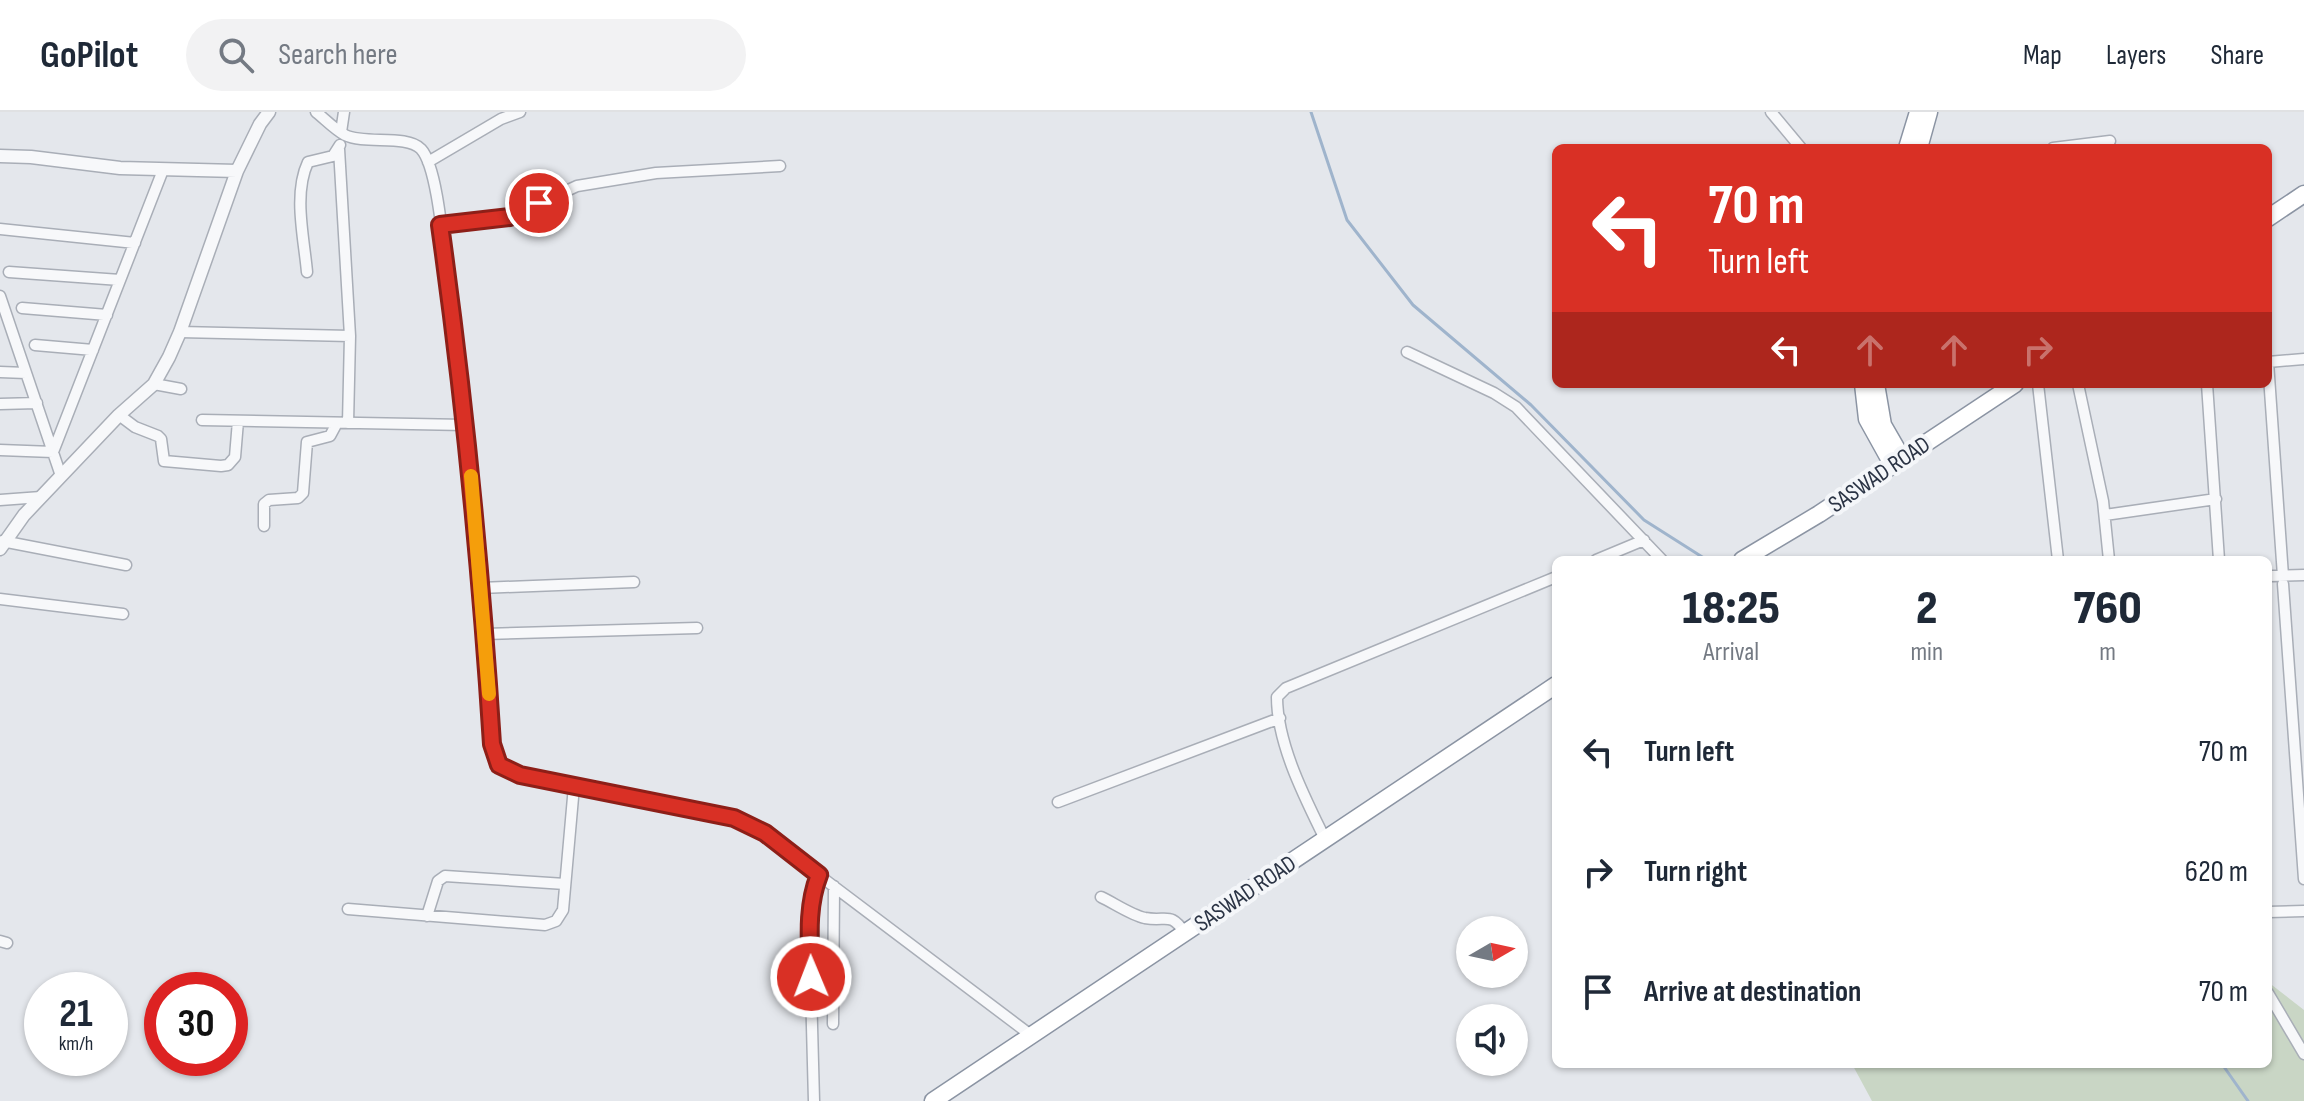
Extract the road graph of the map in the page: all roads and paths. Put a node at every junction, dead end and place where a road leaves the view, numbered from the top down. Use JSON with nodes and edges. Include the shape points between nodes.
{"nodes":[{"id":1,"x":269,"y":112,"type":"edge"},
{"id":2,"x":316,"y":112,"type":"edge"},
{"id":3,"x":344,"y":112,"type":"edge"},
{"id":4,"x":520,"y":112,"type":"edge"},
{"id":5,"x":1771,"y":112,"type":"edge"},
{"id":6,"x":1918,"y":112,"type":"edge"},
{"id":7,"x":1929,"y":112,"type":"edge"},
{"id":8,"x":343,"y":133,"type":"junction"},
{"id":9,"x":2110,"y":141,"type":"dead end"},
{"id":10,"x":1798,"y":144,"type":"edge"},
{"id":11,"x":1908,"y":144,"type":"edge"},
{"id":12,"x":1920,"y":144,"type":"edge"},
{"id":13,"x":2086,"y":144,"type":"edge"},
{"id":14,"x":339,"y":149,"type":"junction"},
{"id":15,"x":0,"y":156,"type":"edge"},
{"id":16,"x":428,"y":162,"type":"junction"},
{"id":17,"x":780,"y":166,"type":"dead end"},
{"id":18,"x":163,"y":170,"type":"junction"},
{"id":19,"x":237,"y":171,"type":"junction"},
{"id":20,"x":2303,"y":197,"type":"edge"},
{"id":21,"x":2272,"y":216,"type":"edge"},
{"id":22,"x":440,"y":225,"type":"junction"},
{"id":23,"x":0,"y":229,"type":"edge"},
{"id":24,"x":135,"y":243,"type":"junction"},
{"id":25,"x":9,"y":272,"type":"dead end"},
{"id":26,"x":307,"y":272,"type":"dead end"},
{"id":27,"x":120,"y":280,"type":"junction"},
{"id":28,"x":0,"y":296,"type":"edge"},
{"id":29,"x":22,"y":308,"type":"dead end"},
{"id":30,"x":107,"y":315,"type":"junction"},
{"id":31,"x":180,"y":332,"type":"junction"},
{"id":32,"x":350,"y":336,"type":"junction"},
{"id":33,"x":35,"y":345,"type":"dead end"},
{"id":34,"x":93,"y":350,"type":"junction"},
{"id":35,"x":1407,"y":352,"type":"dead end"},
{"id":36,"x":2304,"y":359,"type":"edge"},
{"id":37,"x":2272,"y":362,"type":"edge"},
{"id":38,"x":0,"y":372,"type":"edge"},
{"id":39,"x":26,"y":373,"type":"junction"},
{"id":40,"x":154,"y":384,"type":"junction"},
{"id":41,"x":1863,"y":388,"type":"edge"},
{"id":42,"x":1877,"y":388,"type":"edge"},
{"id":43,"x":2009,"y":388,"type":"edge"},
{"id":44,"x":2038,"y":388,"type":"edge"},
{"id":45,"x":2079,"y":388,"type":"edge"},
{"id":46,"x":2207,"y":388,"type":"edge"},
{"id":47,"x":2270,"y":388,"type":"edge"},
{"id":48,"x":181,"y":389,"type":"dead end"},
{"id":49,"x":37,"y":403,"type":"junction"},
{"id":50,"x":0,"y":404,"type":"edge"},
{"id":51,"x":119,"y":415,"type":"junction"},
{"id":52,"x":202,"y":420,"type":"dead end"},
{"id":53,"x":238,"y":421,"type":"junction"},
{"id":54,"x":342,"y":423,"type":"junction"},
{"id":55,"x":465,"y":425,"type":"junction"},
{"id":56,"x":0,"y":450,"type":"edge"},
{"id":57,"x":53,"y":452,"type":"junction"},
{"id":58,"x":1897,"y":461,"type":"junction"},
{"id":59,"x":61,"y":476,"type":"junction"},
{"id":60,"x":41,"y":497,"type":"junction"},
{"id":61,"x":2216,"y":499,"type":"junction"},
{"id":62,"x":0,"y":500,"type":"edge"},
{"id":63,"x":2105,"y":515,"type":"junction"},
{"id":64,"x":264,"y":526,"type":"dead end"},
{"id":65,"x":1644,"y":540,"type":"junction"},
{"id":66,"x":2,"y":543,"type":"edge"},
{"id":67,"x":1606,"y":556,"type":"edge"},
{"id":68,"x":1658,"y":556,"type":"edge"},
{"id":69,"x":1749,"y":556,"type":"edge"},
{"id":70,"x":2058,"y":556,"type":"edge"},
{"id":71,"x":2109,"y":556,"type":"edge"},
{"id":72,"x":2219,"y":556,"type":"edge"},
{"id":73,"x":126,"y":565,"type":"dead end"},
{"id":74,"x":2304,"y":575,"type":"edge"},
{"id":75,"x":2272,"y":577,"type":"edge"},
{"id":76,"x":1552,"y":579,"type":"edge"},
{"id":77,"x":2283,"y":580,"type":"junction"},
{"id":78,"x":634,"y":582,"type":"dead end"},
{"id":79,"x":481,"y":588,"type":"junction"},
{"id":80,"x":0,"y":599,"type":"edge"},
{"id":81,"x":123,"y":614,"type":"dead end"},
{"id":82,"x":697,"y":628,"type":"dead end"},
{"id":83,"x":485,"y":634,"type":"junction"},
{"id":84,"x":1552,"y":688,"type":"edge"},
{"id":85,"x":1280,"y":718,"type":"junction"},
{"id":86,"x":574,"y":786,"type":"junction"},
{"id":87,"x":1058,"y":802,"type":"dead end"},
{"id":88,"x":1325,"y":839,"type":"junction"},
{"id":89,"x":819,"y":875,"type":"junction"},
{"id":90,"x":2304,"y":879,"type":"edge"},
{"id":91,"x":565,"y":884,"type":"junction"},
{"id":92,"x":834,"y":886,"type":"junction"},
{"id":93,"x":1101,"y":897,"type":"dead end"},
{"id":94,"x":348,"y":909,"type":"dead end"},
{"id":95,"x":2304,"y":911,"type":"edge"},
{"id":96,"x":2272,"y":912,"type":"edge"},
{"id":97,"x":427,"y":916,"type":"junction"},
{"id":98,"x":1185,"y":933,"type":"junction"},
{"id":99,"x":2272,"y":1000,"type":"edge"},
{"id":100,"x":833,"y":1024,"type":"dead end"},
{"id":101,"x":1032,"y":1036,"type":"junction"},
{"id":102,"x":2304,"y":1054,"type":"edge"},
{"id":103,"x":814,"y":1101,"type":"edge"},
{"id":104,"x":933,"y":1101,"type":"edge"}],
"edges":[{"from":1,"to":19,"type":"street"},
{"from":2,"to":8,"type":"street"},
{"from":3,"to":8,"type":"street"},
{"from":4,"to":16,"type":"street"},
{"from":5,"to":10,"type":"street"},
{"from":6,"to":11,"type":"highway"},
{"from":7,"to":12,"type":"highway"},
{"from":8,"to":14,"type":"street"},
{"from":8,"to":16,"type":"street","via":[[409,143],[423,151]]},
{"from":9,"to":13,"type":"street"},
{"from":14,"to":26,"type":"street","via":[[305,168],[301,194]]},
{"from":14,"to":32,"type":"street"},
{"from":15,"to":18,"type":"street"},
{"from":16,"to":22,"type":"street"},
{"from":17,"to":22,"type":"street","via":[[656,173],[577,186],[510,217]]},
{"from":18,"to":19,"type":"street"},
{"from":18,"to":24,"type":"street"},
{"from":19,"to":31,"type":"street"},
{"from":20,"to":21,"type":"highway"},
{"from":22,"to":55,"type":"street"},
{"from":23,"to":24,"type":"street"},
{"from":24,"to":27,"type":"street"},
{"from":25,"to":27,"type":"street"},
{"from":27,"to":30,"type":"street"},
{"from":28,"to":39,"type":"street"},
{"from":29,"to":30,"type":"street"},
{"from":30,"to":34,"type":"street"},
{"from":31,"to":32,"type":"street"},
{"from":31,"to":40,"type":"street"},
{"from":32,"to":54,"type":"street"},
{"from":33,"to":34,"type":"street"},
{"from":34,"to":57,"type":"street"},
{"from":35,"to":65,"type":"street","via":[[1516,407]]},
{"from":36,"to":37,"type":"street"},
{"from":38,"to":39,"type":"street"},
{"from":39,"to":49,"type":"street"},
{"from":40,"to":48,"type":"street"},
{"from":40,"to":51,"type":"street"},
{"from":41,"to":58,"type":"highway","via":[[1867,419]]},
{"from":42,"to":58,"type":"highway"},
{"from":43,"to":58,"type":"highway","name":"SASWAD ROAD"},
{"from":44,"to":70,"type":"street"},
{"from":45,"to":63,"type":"street"},
{"from":46,"to":61,"type":"street"},
{"from":47,"to":77,"type":"street"},
{"from":49,"to":50,"type":"street"},
{"from":49,"to":57,"type":"street"},
{"from":51,"to":53,"type":"street","via":[[161,439],[164,461],[221,466],[235,457]]},
{"from":51,"to":59,"type":"street"},
{"from":52,"to":53,"type":"street"},
{"from":53,"to":54,"type":"street"},
{"from":54,"to":55,"type":"street"},
{"from":54,"to":64,"type":"street","via":[[330,436],[307,442],[303,493],[264,504]]},
{"from":55,"to":79,"type":"street"},
{"from":56,"to":57,"type":"street"},
{"from":57,"to":59,"type":"street"},
{"from":58,"to":69,"type":"highway","name":"SASWAD ROAD"},
{"from":59,"to":60,"type":"street"},
{"from":60,"to":62,"type":"street"},
{"from":60,"to":66,"type":"street"},
{"from":61,"to":63,"type":"street"},
{"from":61,"to":72,"type":"street"},
{"from":63,"to":71,"type":"street"},
{"from":65,"to":67,"type":"street"},
{"from":65,"to":68,"type":"street"},
{"from":66,"to":73,"type":"street"},
{"from":74,"to":77,"type":"street"},
{"from":75,"to":77,"type":"street"},
{"from":76,"to":85,"type":"street","via":[[1286,688],[1277,697]]},
{"from":77,"to":90,"type":"street"},
{"from":78,"to":79,"type":"street"},
{"from":79,"to":83,"type":"street"},
{"from":80,"to":81,"type":"street"},
{"from":82,"to":83,"type":"street"},
{"from":83,"to":86,"type":"street","via":[[492,744],[499,765]]},
{"from":84,"to":88,"type":"highway","name":"SASWAD ROAD"},
{"from":85,"to":87,"type":"street"},
{"from":85,"to":88,"type":"street","via":[[1300,787]]},
{"from":86,"to":89,"type":"street","via":[[751,824]]},
{"from":86,"to":91,"type":"street"},
{"from":88,"to":98,"type":"highway","name":"SASWAD ROAD"},
{"from":89,"to":92,"type":"street"},
{"from":89,"to":103,"type":"street","via":[[809,914]]},
{"from":91,"to":97,"type":"street","via":[[445,876],[438,881]]},
{"from":91,"to":97,"type":"street","via":[[563,910],[545,925]]},
{"from":92,"to":100,"type":"street"},
{"from":92,"to":101,"type":"street"},
{"from":93,"to":98,"type":"street","via":[[1144,918],[1171,918]]},
{"from":94,"to":97,"type":"street"},
{"from":95,"to":96,"type":"street"},
{"from":98,"to":101,"type":"highway","name":"SASWAD ROAD"},
{"from":99,"to":102,"type":"street"},
{"from":101,"to":104,"type":"highway","name":"SASWAD ROAD"}]}
